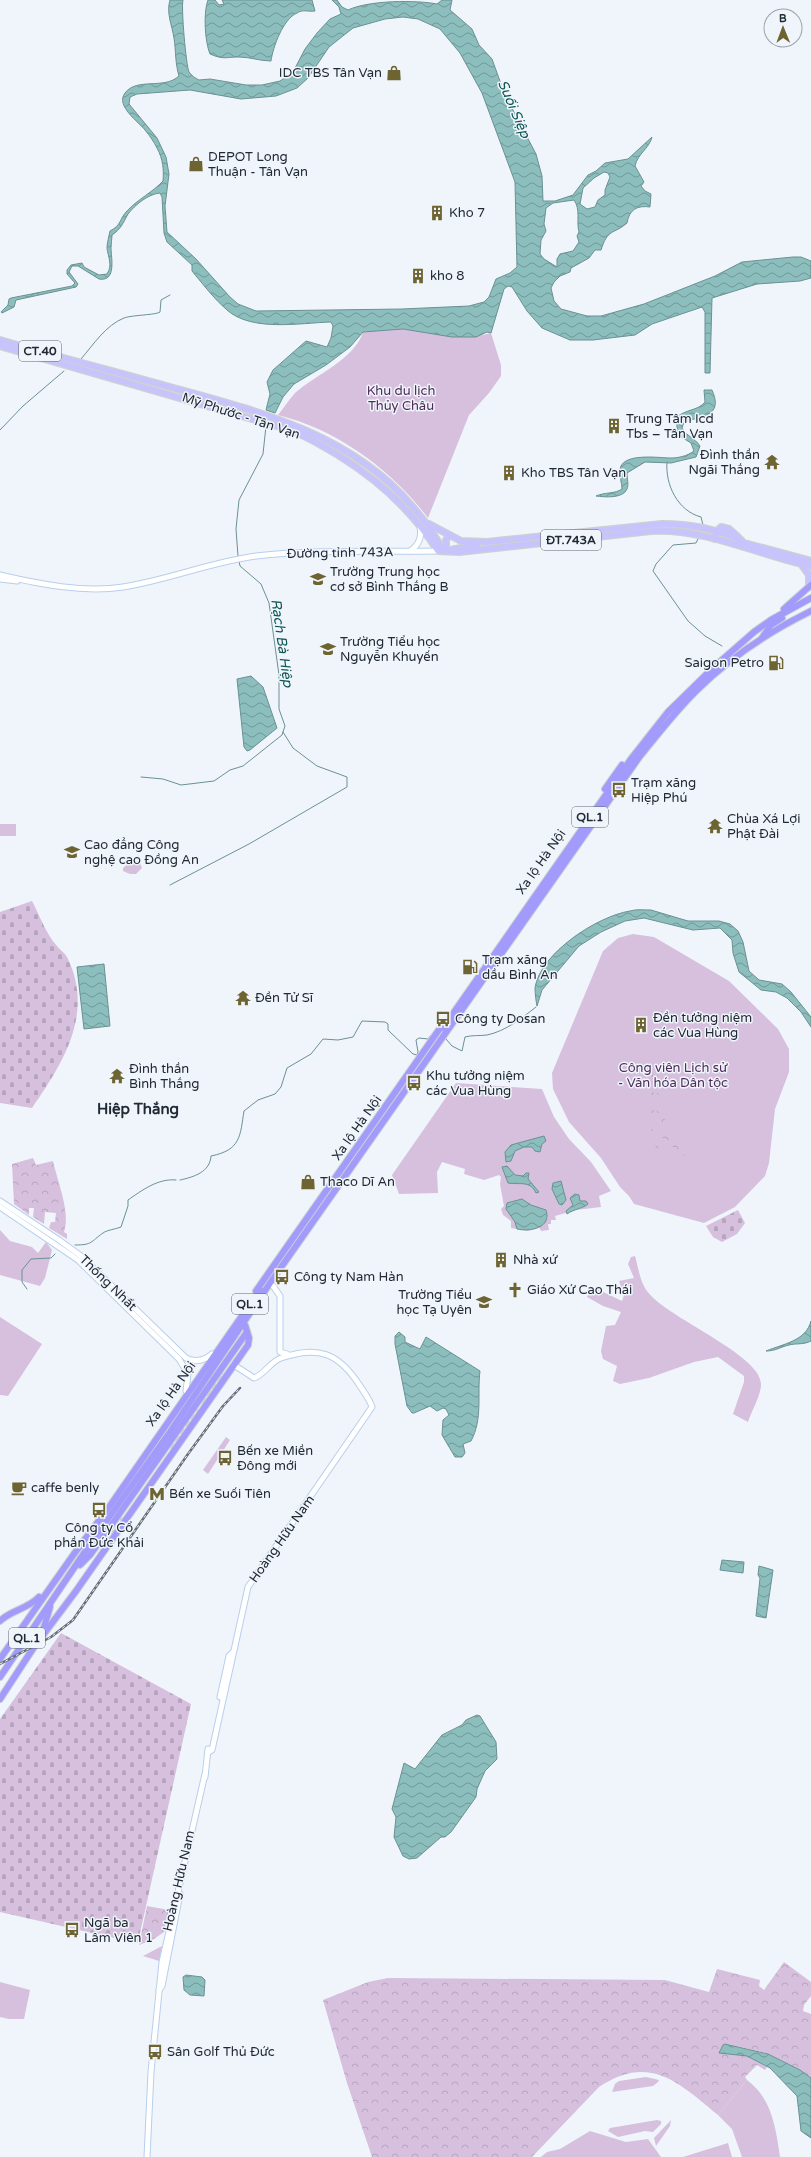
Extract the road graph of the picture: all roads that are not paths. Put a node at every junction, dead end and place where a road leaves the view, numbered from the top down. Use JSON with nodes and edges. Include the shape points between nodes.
{"nodes":[{"id":1,"x":0,"y":340,"type":"edge"},
{"id":2,"x":0,"y":346,"type":"edge"},
{"id":3,"x":79,"y":365,"type":"junction"},
{"id":4,"x":370,"y":466,"type":"junction"},
{"id":5,"x":365,"y":472,"type":"junction"},
{"id":6,"x":427,"y":523,"type":"junction"},
{"id":7,"x":420,"y":527,"type":"junction"},
{"id":8,"x":449,"y":535,"type":"junction"},
{"id":9,"x":716,"y":535,"type":"junction"},
{"id":10,"x":458,"y":540,"type":"junction"},
{"id":11,"x":487,"y":542,"type":"junction"},
{"id":12,"x":743,"y":542,"type":"junction"},
{"id":13,"x":442,"y":551,"type":"junction"},
{"id":14,"x":409,"y":552,"type":"junction"},
{"id":15,"x":811,"y":560,"type":"edge"},
{"id":16,"x":800,"y":564,"type":"junction"},
{"id":17,"x":811,"y":566,"type":"edge"},
{"id":18,"x":0,"y":575,"type":"edge"},
{"id":19,"x":0,"y":579,"type":"edge"},
{"id":20,"x":20,"y":580,"type":"junction"},
{"id":21,"x":810,"y":586,"type":"edge"},
{"id":22,"x":811,"y":594,"type":"edge"},
{"id":23,"x":811,"y":599,"type":"edge"},
{"id":24,"x":796,"y":605,"type":"junction"},
{"id":25,"x":811,"y":611,"type":"edge"},
{"id":26,"x":771,"y":620,"type":"junction"},
{"id":27,"x":773,"y":632,"type":"junction"},
{"id":28,"x":761,"y":640,"type":"junction"},
{"id":29,"x":751,"y":646,"type":"junction"},
{"id":30,"x":0,"y":1201,"type":"edge"},
{"id":31,"x":0,"y":1207,"type":"edge"},
{"id":32,"x":79,"y":1258,"type":"junction"},
{"id":33,"x":271,"y":1284,"type":"junction"},
{"id":34,"x":257,"y":1292,"type":"junction"},
{"id":35,"x":244,"y":1324,"type":"junction"},
{"id":36,"x":248,"y":1335,"type":"junction"},
{"id":37,"x":212,"y":1354,"type":"junction"},
{"id":38,"x":181,"y":1357,"type":"junction"},
{"id":39,"x":234,"y":1365,"type":"junction"},
{"id":40,"x":224,"y":1374,"type":"tunnel mouth"},
{"id":41,"x":199,"y":1375,"type":"junction"},
{"id":42,"x":186,"y":1391,"type":"junction"},
{"id":43,"x":203,"y":1404,"type":"tunnel mouth"},
{"id":44,"x":199,"y":1410,"type":"tunnel mouth"},
{"id":45,"x":169,"y":1418,"type":"junction"},
{"id":46,"x":171,"y":1449,"type":"tunnel mouth"},
{"id":47,"x":328,"y":1474,"type":"junction"},
{"id":48,"x":123,"y":1518,"type":"tunnel mouth"},
{"id":49,"x":107,"y":1525,"type":"junction"},
{"id":50,"x":117,"y":1532,"type":"junction"},
{"id":51,"x":106,"y":1543,"type":"tunnel mouth"},
{"id":52,"x":53,"y":1600,"type":"junction"},
{"id":53,"x":40,"y":1601,"type":"junction"},
{"id":54,"x":67,"y":1602,"type":"junction"},
{"id":55,"x":9,"y":1615,"type":"junction"},
{"id":56,"x":0,"y":1621,"type":"edge"},
{"id":57,"x":0,"y":1627,"type":"edge"},
{"id":58,"x":41,"y":1639,"type":"junction"},
{"id":59,"x":0,"y":1659,"type":"edge"},
{"id":60,"x":0,"y":1677,"type":"edge"},
{"id":61,"x":8,"y":1686,"type":"junction"},
{"id":62,"x":0,"y":1695,"type":"edge"},
{"id":63,"x":0,"y":1699,"type":"edge"},
{"id":64,"x":147,"y":2157,"type":"edge"}],
"edges":[{"from":1,"to":3,"type":"main road","name":"Mỹ Phước - Tân Vạn","number":"CT.40"},
{"from":2,"to":3,"type":"main road","name":"Mỹ Phước - Tân Vạn","number":"CT.40"},
{"from":3,"to":4,"type":"main road","name":"Mỹ Phước - Tân Vạn","via":[[278,418],[331,442]]},
{"from":3,"to":5,"type":"main road","name":"Mỹ Phước - Tân Vạn","via":[[294,431]]},
{"from":4,"to":5,"type":"main road"},
{"from":4,"to":6,"type":"main road","name":"Mỹ Phước - Tân Vạn","via":[[403,495]]},
{"from":5,"to":7,"type":"main road","name":"Mỹ Phước - Tân Vạn","via":[[393,496]]},
{"from":6,"to":8,"type":"main road","name":"Mỹ Phước - Tân Vạn"},
{"from":6,"to":13,"type":"main road","name":"Mỹ Phước - Tân Vạn"},
{"from":7,"to":13,"type":"main road","name":"Mỹ Phước - Tân Vạn"},
{"from":7,"to":14,"type":"main road","via":[[420,539]]},
{"from":8,"to":10,"type":"main road","name":"Mỹ Phước - Tân Vạn"},
{"from":8,"to":13,"type":"main road"},
{"from":9,"to":11,"type":"main road","name":"Mỹ Phước - Tân Vạn","number":"ĐT.743A","via":[[695,527],[662,524]]},
{"from":9,"to":12,"type":"main road","name":"Mỹ Phước - Tân Vạn","number":"ĐT.743A"},
{"from":9,"to":12,"type":"main road","name":"Mỹ Phước - Tân Vạn","via":[[721,526],[726,527]]},
{"from":9,"to":13,"type":"main road","name":"Mỹ Phước - Tân Vạn","number":"ĐT.743A","via":[[703,536],[676,531],[651,532]]},
{"from":9,"to":16,"type":"main road","name":"Mỹ Phước - Tân Vạn","number":"ĐT.743A"},
{"from":10,"to":11,"type":"main road","name":"Mỹ Phước - Tân Vạn"},
{"from":10,"to":13,"type":"main road"},
{"from":11,"to":13,"type":"main road","name":"Đường tỉnh 743A","number":"ĐT.743A"},
{"from":12,"to":15,"type":"main road","name":"Mỹ Phước - Tân Vạn","number":"ĐT.743A"},
{"from":13,"to":14,"type":"main road","name":"Đường tỉnh 743A","number":"ĐT.743A"},
{"from":14,"to":20,"type":"main road","name":"Đường tỉnh 743A","number":"ĐT.743A","via":[[312,552],[243,559],[123,587],[84,588]]},
{"from":16,"to":17,"type":"main road","name":"Mỹ Phước - Tân Vạn","number":"ĐT.743A"},
{"from":16,"to":21,"type":"main road","via":[[808,573]]},
{"from":18,"to":20,"type":"main road","number":"ĐT.743A"},
{"from":19,"to":20,"type":"main road","number":"ĐT.743A"},
{"from":21,"to":26,"type":"highway"},
{"from":22,"to":24,"type":"highway","number":"QL.1"},
{"from":23,"to":24,"type":"highway","number":"QL.1"},
{"from":24,"to":26,"type":"highway","name":"Xa lộ Hà Nội","number":"QL.1"},
{"from":24,"to":28,"type":"highway","name":"Xa lộ Hà Nội","number":"QL.1","via":[[771,625]]},
{"from":25,"to":27,"type":"highway","name":"Xa lộ Hà Nội","number":"QL.1"},
{"from":26,"to":34,"type":"highway","name":"Xa lộ Hà Nội","number":"QL.1","via":[[684,693],[631,759]]},
{"from":27,"to":28,"type":"highway","name":"Xa lộ Hà Nội","number":"QL.1"},
{"from":27,"to":29,"type":"highway","name":"Xa lộ Hà Nội","number":"QL.1","via":[[770,638],[757,646]]},
{"from":28,"to":29,"type":"highway","name":"Xa lộ Hà Nội","number":"QL.1"},
{"from":29,"to":33,"type":"highway","name":"Xa lộ Hà Nội","number":"QL.1","via":[[698,688],[671,717],[626,775],[613,794],[612,800],[451,1030],[440,1045],[435,1047],[410,1082],[409,1091]]},
{"from":30,"to":32,"type":"main road","name":"Thống Nhất","via":[[59,1240]]},
{"from":31,"to":32,"type":"main road","name":"Thống Nhất"},
{"from":32,"to":38,"type":"main road","name":"Thống Nhất"},
{"from":33,"to":35,"type":"highway","name":"Xa lộ Hà Nội","number":"QL.1"},
{"from":33,"to":47,"type":"main road","name":"Hoàng Hữu Nam","via":[[280,1296],[280,1352],[286,1355],[315,1350],[338,1357],[354,1372],[373,1404],[372,1413]]},
{"from":34,"to":37,"type":"highway","name":"Xa lộ Hà Nội","number":"QL.1"},
{"from":34,"to":41,"type":"highway","name":"Xa lộ Hà Nội","number":"QL.1"},
{"from":35,"to":36,"type":"highway","number":"QL.1"},
{"from":35,"to":49,"type":"highway","name":"Xa lộ Hà Nội","number":"QL.1"},
{"from":36,"to":39,"type":"highway","number":"QL.1","via":[[248,1345]]},
{"from":36,"to":40,"type":"highway"},
{"from":36,"to":49,"type":"highway","name":"Xa lộ Hà Nội","number":"QL.1"},
{"from":37,"to":38,"type":"main road","name":"Thống Nhất","via":[[197,1361]]},
{"from":37,"to":41,"type":"highway","name":"Xa lộ Hà Nội","number":"QL.1"},
{"from":38,"to":42,"type":"main road","name":"Thống Nhất","via":[[188,1374]]},
{"from":39,"to":47,"type":"main road","name":"Hoàng Hữu Nam","via":[[254,1378],[282,1358],[315,1353],[337,1358],[348,1368],[372,1410]]},
{"from":39,"to":50,"type":"highway","number":"QL.1"},
{"from":41,"to":42,"type":"highway","name":"Xa lộ Hà Nội","number":"QL.1"},
{"from":41,"to":45,"type":"highway","name":"Xa lộ Hà Nội","number":"QL.1"},
{"from":42,"to":45,"type":"highway","name":"Xa lộ Hà Nội","number":"QL.1"},
{"from":43,"to":44,"type":"highway"},
{"from":45,"to":53,"type":"highway","name":"Xa lộ Hà Nội","number":"QL.1","via":[[112,1503]]},
{"from":45,"to":55,"type":"highway","name":"Xa lộ Hà Nội","number":"QL.1","via":[[38,1598]]},
{"from":46,"to":48,"type":"highway"},
{"from":47,"to":64,"type":"main road","name":"Hoàng Hữu Nam","via":[[248,1587],[232,1653],[229,1656],[210,1752],[166,1937],[158,1986]]},
{"from":49,"to":50,"type":"highway"},
{"from":49,"to":52,"type":"highway","name":"Xa lộ Hà Nội","number":"QL.1","via":[[90,1555],[70,1574]]},
{"from":50,"to":54,"type":"highway","number":"QL.1"},
{"from":51,"to":54,"type":"highway","number":"QL.1"},
{"from":52,"to":58,"type":"highway","number":"QL.1"},
{"from":52,"to":60,"type":"highway","name":"Xa lộ Hà Nội","number":"QL.1"},
{"from":53,"to":55,"type":"highway","name":"Xa lộ Hà Nội","number":"QL.1"},
{"from":53,"to":59,"type":"highway","name":"Xa lộ Hà Nội","number":"QL.1"},
{"from":54,"to":58,"type":"highway","number":"QL.1"},
{"from":55,"to":56,"type":"highway","name":"Xa lộ Hà Nội","number":"QL.1"},
{"from":55,"to":57,"type":"highway","name":"Xa lộ Hà Nội","number":"QL.1"},
{"from":58,"to":61,"type":"highway","number":"QL.1","via":[[32,1648]]},
{"from":61,"to":62,"type":"highway","number":"QL.1"},
{"from":61,"to":63,"type":"highway","number":"QL.1"}]}
